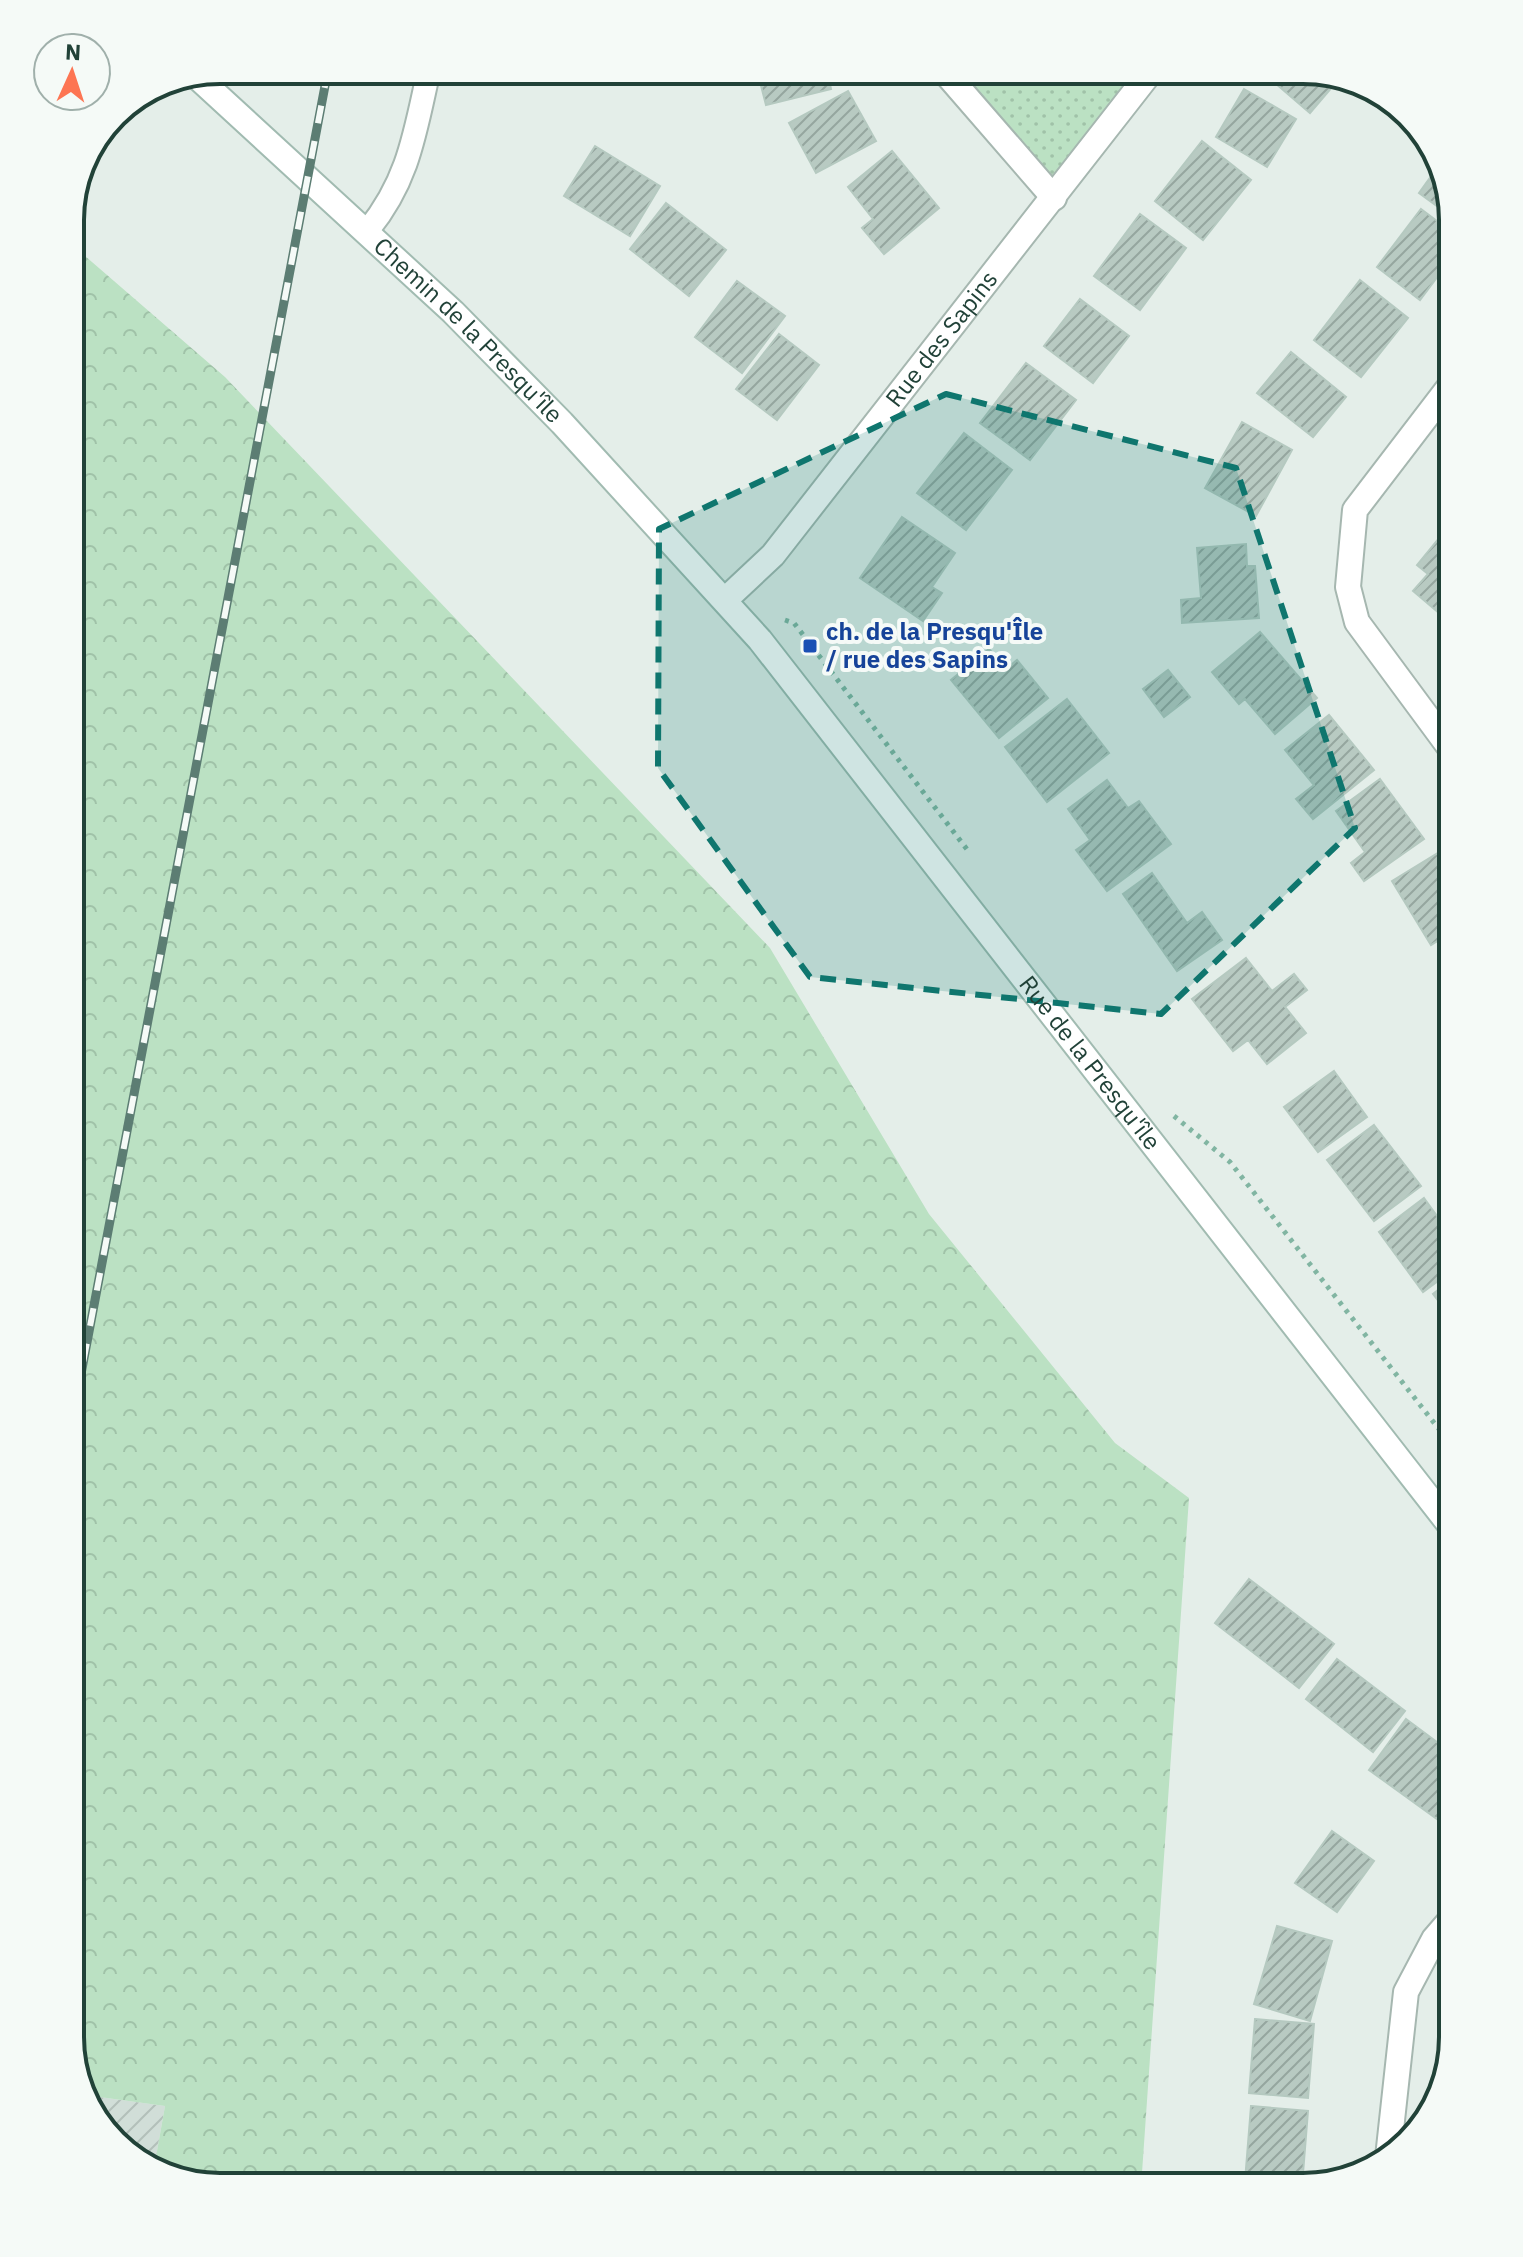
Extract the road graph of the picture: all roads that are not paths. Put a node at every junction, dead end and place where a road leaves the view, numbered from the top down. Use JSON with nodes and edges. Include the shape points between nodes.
{"nodes":[{"id":1,"x":425,"y":84,"type":"edge"},
{"id":2,"x":955,"y":84,"type":"edge"},
{"id":3,"x":1141,"y":84,"type":"edge"},
{"id":4,"x":207,"y":85,"type":"edge"},
{"id":5,"x":1054,"y":198,"type":"junction"},
{"id":6,"x":368,"y":230,"type":"junction"},
{"id":7,"x":1439,"y":400,"type":"edge"},
{"id":8,"x":725,"y":600,"type":"junction"},
{"id":9,"x":1439,"y":733,"type":"edge"},
{"id":10,"x":1439,"y":1511,"type":"edge"},
{"id":11,"x":1439,"y":1933,"type":"edge"},
{"id":12,"x":1390,"y":2142,"type":"edge"}],
"edges":[{"from":1,"to":6,"type":"lane","via":[[400,184]]},
{"from":2,"to":5,"type":"street"},
{"from":3,"to":5,"type":"street","name":"Rue des Sapins"},
{"from":4,"to":6,"type":"street","name":"Chemin de la Presqu'île"},
{"from":5,"to":8,"type":"street","name":"Rue des Sapins","via":[[773,555]]},
{"from":6,"to":8,"type":"street","name":"Chemin de la Presqu'île","via":[[562,423]]},
{"from":7,"to":9,"type":"street","via":[[1355,510],[1348,587],[1357,622]]},
{"from":8,"to":10,"type":"street","name":"Rue de la Presqu'île","via":[[862,767]]},
{"from":11,"to":12,"type":"street","via":[[1406,1992]]}]}
